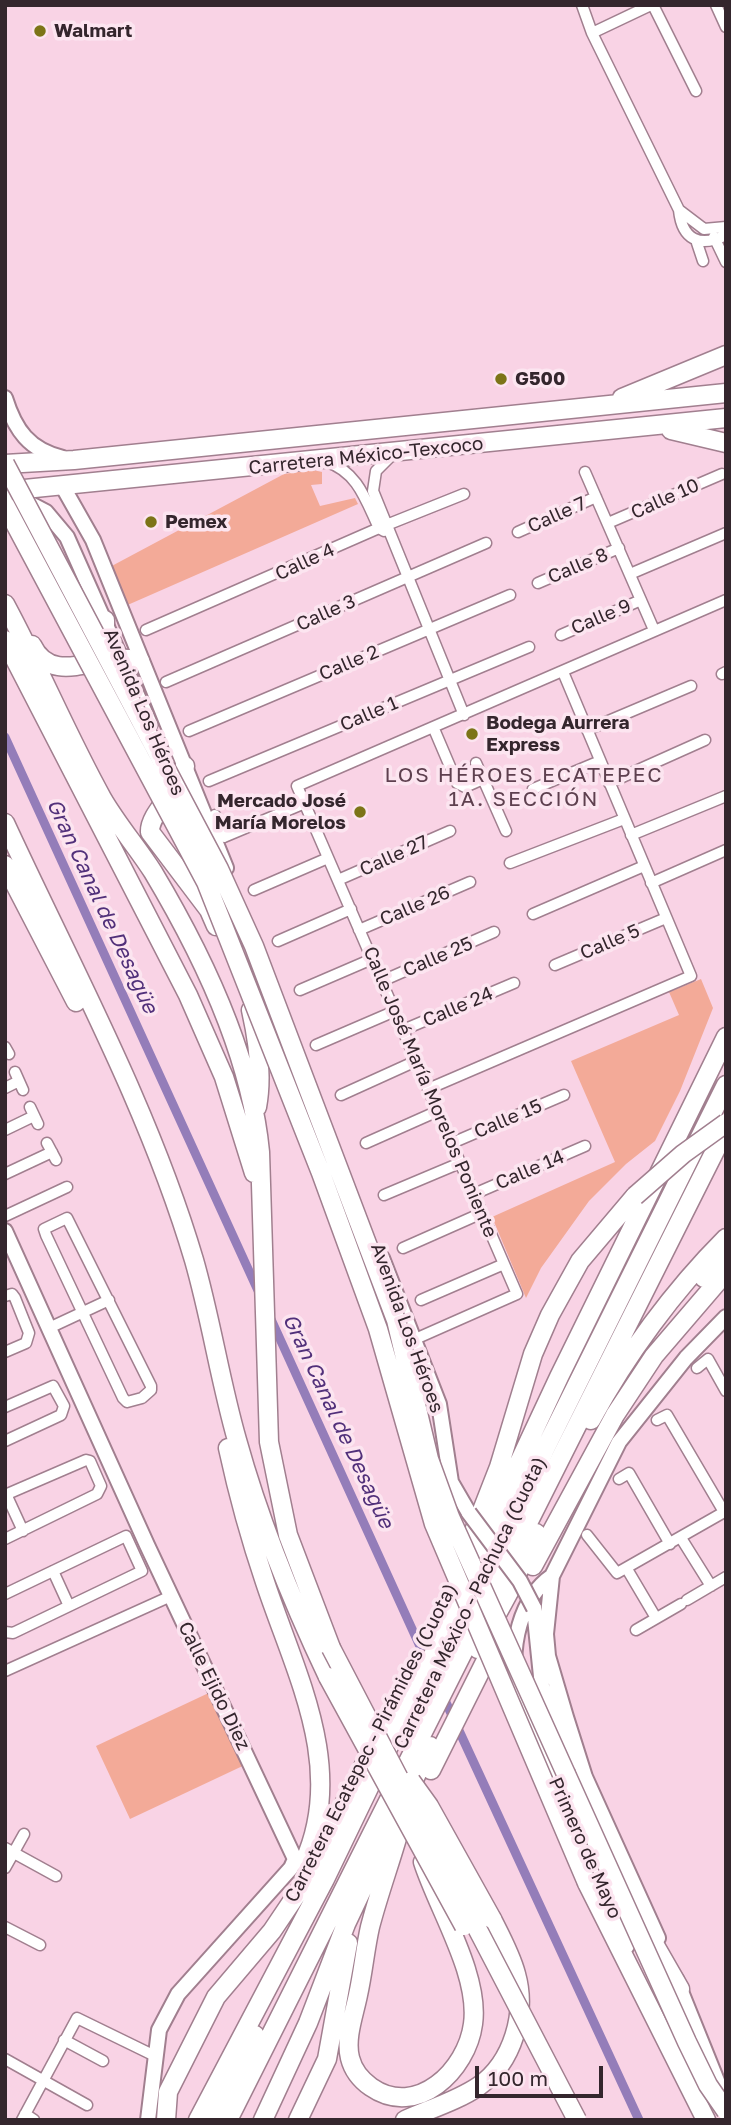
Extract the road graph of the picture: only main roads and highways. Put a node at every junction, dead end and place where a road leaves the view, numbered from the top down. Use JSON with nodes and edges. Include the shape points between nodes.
{"nodes":[{"id":1,"x":726,"y":355,"type":"edge"},
{"id":2,"x":726,"y":393,"type":"edge"},
{"id":3,"x":5,"y":398,"type":"edge"},
{"id":4,"x":599,"y":407,"type":"junction"},
{"id":5,"x":726,"y":418,"type":"edge"},
{"id":6,"x":646,"y":425,"type":"junction"},
{"id":7,"x":726,"y":443,"type":"edge"},
{"id":8,"x":74,"y":460,"type":"junction"},
{"id":9,"x":5,"y":464,"type":"edge"},
{"id":10,"x":63,"y":487,"type":"junction"},
{"id":11,"x":5,"y":491,"type":"edge"},
{"id":12,"x":5,"y":505,"type":"edge"},
{"id":13,"x":5,"y":604,"type":"edge"},
{"id":14,"x":105,"y":620,"type":"junction"},
{"id":15,"x":13,"y":637,"type":"edge"},
{"id":16,"x":131,"y":659,"type":"junction"},
{"id":17,"x":83,"y":665,"type":"junction"},
{"id":18,"x":186,"y":766,"type":"junction"},
{"id":19,"x":177,"y":789,"type":"junction"},
{"id":20,"x":5,"y":823,"type":"edge"},
{"id":21,"x":193,"y":827,"type":"junction"},
{"id":22,"x":141,"y":843,"type":"junction"},
{"id":23,"x":5,"y":865,"type":"edge"},
{"id":24,"x":263,"y":954,"type":"junction"},
{"id":25,"x":726,"y":1037,"type":"edge"},
{"id":26,"x":115,"y":1057,"type":"junction"},
{"id":27,"x":726,"y":1085,"type":"edge"},
{"id":28,"x":256,"y":1110,"type":"junction"},
{"id":29,"x":726,"y":1126,"type":"edge"},
{"id":30,"x":260,"y":1193,"type":"junction"},
{"id":31,"x":5,"y":1231,"type":"edge"},
{"id":32,"x":726,"y":1238,"type":"edge"},
{"id":33,"x":726,"y":1256,"type":"edge"},
{"id":34,"x":726,"y":1272,"type":"edge"},
{"id":35,"x":726,"y":1317,"type":"edge"},
{"id":36,"x":214,"y":1348,"type":"junction"},
{"id":37,"x":562,"y":1510,"type":"junction"},
{"id":38,"x":552,"y":1576,"type":"junction"},
{"id":39,"x":508,"y":1648,"type":"junction"},
{"id":40,"x":456,"y":1651,"type":"junction"},
{"id":41,"x":428,"y":1708,"type":"junction"},
{"id":42,"x":375,"y":1733,"type":"junction"},
{"id":43,"x":561,"y":1734,"type":"junction"},
{"id":44,"x":578,"y":1758,"type":"junction"},
{"id":45,"x":406,"y":1835,"type":"junction"},
{"id":46,"x":605,"y":1891,"type":"junction"},
{"id":47,"x":683,"y":1994,"type":"junction"},
{"id":48,"x":653,"y":2012,"type":"junction"},
{"id":49,"x":726,"y":2103,"type":"edge"},
{"id":50,"x":726,"y":2110,"type":"edge"},
{"id":51,"x":148,"y":2120,"type":"edge"},
{"id":52,"x":166,"y":2120,"type":"edge"},
{"id":53,"x":198,"y":2120,"type":"edge"},
{"id":54,"x":211,"y":2120,"type":"edge"},
{"id":55,"x":228,"y":2120,"type":"edge"},
{"id":56,"x":263,"y":2120,"type":"edge"},
{"id":57,"x":298,"y":2120,"type":"edge"},
{"id":58,"x":405,"y":2120,"type":"edge"},
{"id":59,"x":565,"y":2120,"type":"edge"},
{"id":60,"x":577,"y":2120,"type":"edge"},
{"id":61,"x":706,"y":2120,"type":"edge"}],
"edges":[{"from":1,"to":4,"type":"highway"},
{"from":2,"to":4,"type":"highway","name":"Carretera México-Texcoco"},
{"from":3,"to":8,"type":"main road","via":[[24,440],[50,455]]},
{"from":4,"to":8,"type":"highway","name":"Carretera México-Texcoco"},
{"from":5,"to":6,"type":"highway","name":"Carretera México-Texcoco"},
{"from":6,"to":7,"type":"highway"},
{"from":6,"to":10,"type":"highway","name":"Carretera México-Texcoco"},
{"from":8,"to":9,"type":"highway","name":"Carretera México-Texcoco"},
{"from":9,"to":39,"type":"highway","bridge":true,"via":[[207,845],[254,946],[396,1320],[429,1459]]},
{"from":10,"to":11,"type":"highway","name":"Carretera México-Texcoco"},
{"from":10,"to":16,"type":"main road","name":"Avenida Los Héroes","via":[[93,540]]},
{"from":11,"to":14,"type":"main road","name":"Avenida Los Héroes","via":[[46,512],[67,537]]},
{"from":12,"to":48,"type":"highway","bridge":true,"via":[[206,882],[379,1329],[435,1524],[587,1884]]},
{"from":13,"to":15,"type":"highway"},
{"from":14,"to":16,"type":"main road","name":"Avenida Los Héroes"},
{"from":14,"to":17,"type":"highway","via":[[100,648]]},
{"from":15,"to":17,"type":"highway","via":[[30,642],[48,663]]},
{"from":15,"to":22,"type":"highway","via":[[25,647],[97,789]]},
{"from":15,"to":30,"type":"highway","via":[[188,995],[223,1077]]},
{"from":16,"to":17,"type":"highway"},
{"from":16,"to":18,"type":"main road","name":"Avenida Los Héroes"},
{"from":16,"to":19,"type":"main road","name":"Avenida Los Héroes"},
{"from":18,"to":19,"type":"highway"},
{"from":18,"to":24,"type":"main road","name":"Avenida Los Héroes"},
{"from":19,"to":21,"type":"main road","name":"Avenida Los Héroes"},
{"from":19,"to":22,"type":"highway","via":[[153,817]]},
{"from":20,"to":26,"type":"highway"},
{"from":21,"to":22,"type":"highway","via":[[174,815],[159,821]]},
{"from":21,"to":24,"type":"main road","name":"Avenida Los Héroes","via":[[224,896]]},
{"from":22,"to":28,"type":"highway","via":[[233,1034]]},
{"from":22,"to":28,"type":"highway","via":[[163,851],[209,910],[251,1010],[261,1089]]},
{"from":23,"to":26,"type":"highway","via":[[89,1027]]},
{"from":24,"to":43,"type":"main road","name":"Avenida Los Héroes","bridge":true,"via":[[439,1404],[454,1491],[520,1581],[534,1608],[542,1686]]},
{"from":25,"to":40,"type":"highway","via":[[478,1550]]},
{"from":26,"to":36,"type":"highway","via":[[194,1260]]},
{"from":27,"to":40,"type":"highway","name":"Carretera México - Pachuca (Cuota)","via":[[537,1465]]},
{"from":28,"to":30,"type":"highway"},
{"from":29,"to":40,"type":"highway","name":"Carretera México - Pachuca (Cuota)"},
{"from":29,"to":40,"type":"highway","name":"Carretera Ecatepec - Pirámides (Cuota)","bridge":true,"via":[[683,1154],[635,1196],[580,1261],[541,1334],[499,1467]]},
{"from":30,"to":42,"type":"highway","bridge":true,"via":[[265,1369],[276,1489],[288,1535],[331,1648]]},
{"from":31,"to":51,"type":"main road","name":"Calle Ejido Diez","via":[[111,1466],[141,1548],[171,1597],[295,1859],[178,1994],[159,2029]]},
{"from":32,"to":40,"type":"highway","via":[[678,1291],[598,1408],[509,1592]]},
{"from":33,"to":37,"type":"highway","via":[[681,1305],[614,1399]]},
{"from":34,"to":37,"type":"highway","name":"Carretera Ecatepec - Pirámides (Cuota)","via":[[654,1356]]},
{"from":35,"to":38,"type":"main road","name":"Primero de Mayo","via":[[686,1358],[619,1442]]},
{"from":36,"to":45,"type":"highway","bridge":true,"via":[[236,1438],[286,1588]]},
{"from":36,"to":52,"type":"highway","via":[[239,1502],[315,1728],[323,1772],[311,1848],[295,1883],[218,1977],[167,2076],[162,2099]]},
{"from":37,"to":40,"type":"highway","name":"Carretera Ecatepec - Pirámides (Cuota)"},
{"from":38,"to":44,"type":"main road","name":"Primero de Mayo","via":[[548,1656]]},
{"from":38,"to":46,"type":"main road","name":"Primero de Mayo","via":[[530,1598],[519,1628],[517,1686]]},
{"from":39,"to":47,"type":"highway","bridge":true,"via":[[550,1720],[645,1928]]},
{"from":39,"to":50,"type":"highway","bridge":true,"via":[[687,2042]]},
{"from":40,"to":41,"type":"highway","name":"Carretera México - Pachuca (Cuota)"},
{"from":40,"to":41,"type":"highway","name":"Carretera Ecatepec - Pirámides (Cuota)"},
{"from":40,"to":41,"type":"highway"},
{"from":41,"to":45,"type":"highway","name":"Carretera Ecatepec - Pirámides (Cuota)"},
{"from":41,"to":52,"type":"highway","name":"Carretera Ecatepec - Pirámides (Cuota)","via":[[272,1931],[216,1997],[168,2092]]},
{"from":41,"to":53,"type":"highway","via":[[325,1879]]},
{"from":41,"to":54,"type":"highway","name":"Carretera México - Pachuca (Cuota)"},
{"from":41,"to":55,"type":"highway","name":"Carretera México - Pachuca (Cuota)"},
{"from":41,"to":56,"type":"highway","via":[[308,2023]]},
{"from":42,"to":58,"type":"highway","bridge":true,"via":[[429,1806],[492,1919],[519,1987],[518,2016],[508,2051],[481,2084]]},
{"from":42,"to":60,"type":"highway","bridge":true},
{"from":43,"to":44,"type":"main road"},
{"from":43,"to":46,"type":"main road"},
{"from":44,"to":47,"type":"main road","name":"Primero de Mayo"},
{"from":45,"to":45,"type":"highway","bridge":true,"via":[[472,1993],[473,2024],[456,2068],[443,2081],[412,2096],[395,2098],[379,2093],[356,2073],[348,2045],[370,1927]]},
{"from":45,"to":57,"type":"highway","name":"Carretera Ecatepec - Pirámides (Cuota)","via":[[353,1928],[327,2059]]},
{"from":45,"to":59,"type":"highway","bridge":true},
{"from":46,"to":48,"type":"main road","name":"Primero de Mayo"},
{"from":47,"to":48,"type":"main road","via":[[684,2011],[676,2019],[665,2021]]},
{"from":47,"to":49,"type":"main road","name":"Primero de Mayo"},
{"from":48,"to":61,"type":"highway","name":"Primero de Mayo"}]}
